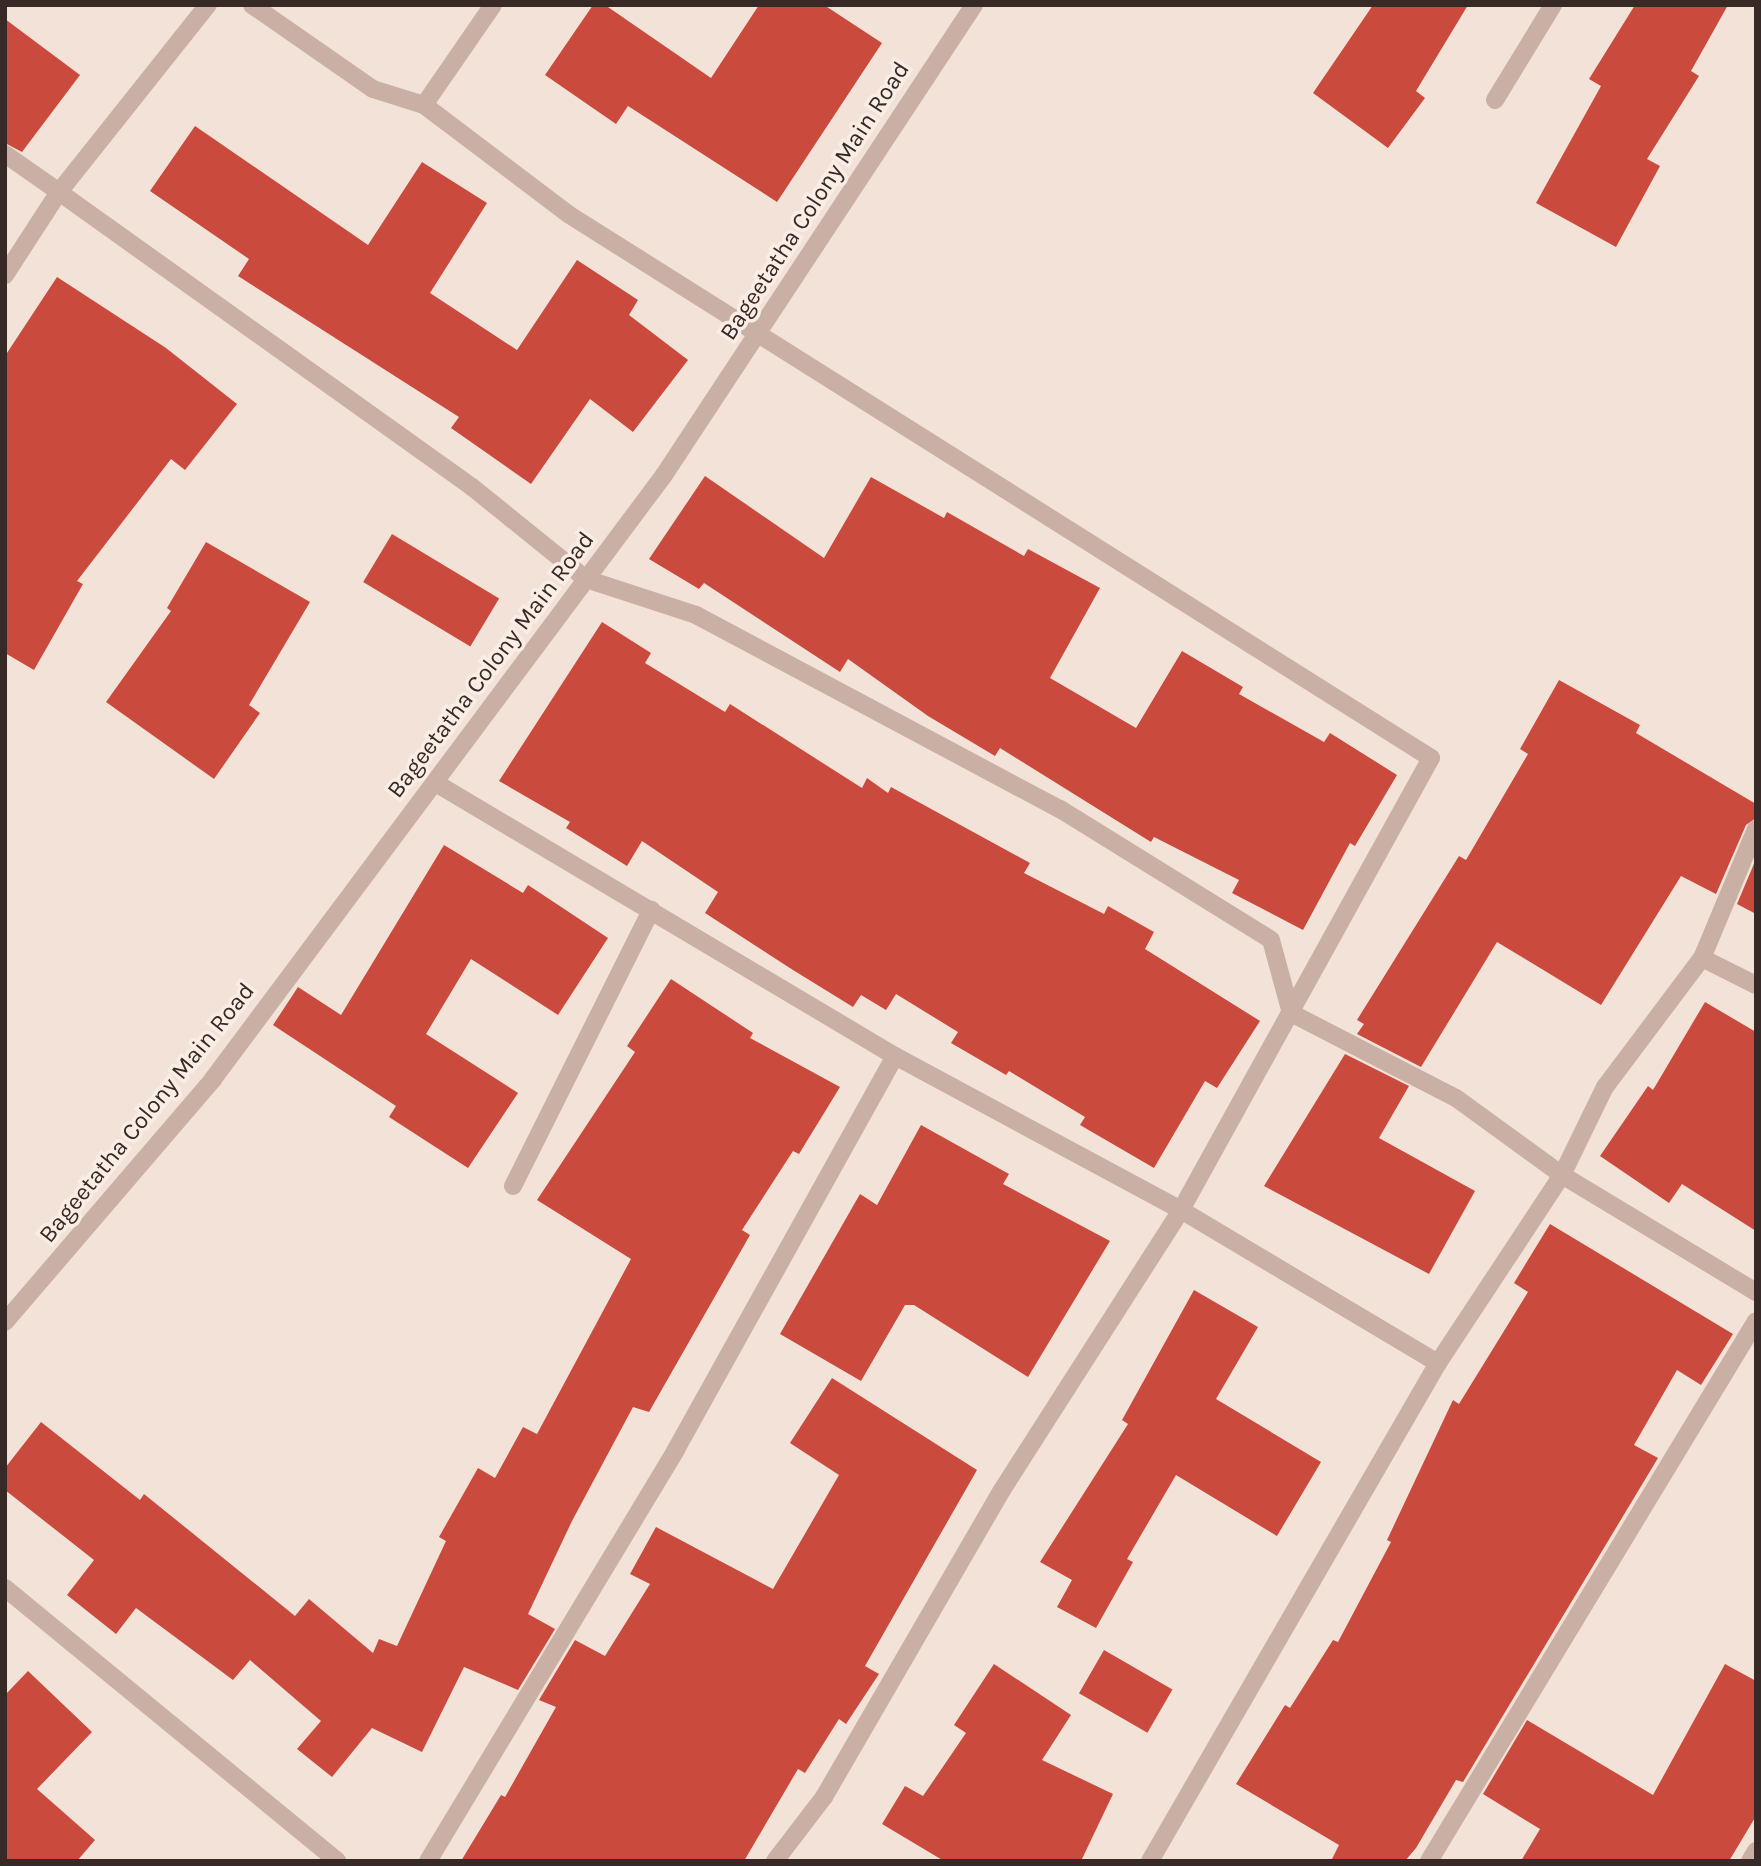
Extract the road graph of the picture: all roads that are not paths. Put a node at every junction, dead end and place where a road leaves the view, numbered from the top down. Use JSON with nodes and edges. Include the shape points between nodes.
{"nodes":[{"id":1,"x":208,"y":5,"type":"edge"},
{"id":2,"x":252,"y":5,"type":"edge"},
{"id":3,"x":493,"y":5,"type":"edge"},
{"id":4,"x":974,"y":5,"type":"edge"},
{"id":5,"x":1553,"y":5,"type":"edge"},
{"id":6,"x":1495,"y":100,"type":"dead end"},
{"id":7,"x":425,"y":105,"type":"junction"},
{"id":8,"x":5,"y":154,"type":"edge"},
{"id":9,"x":59,"y":192,"type":"junction"},
{"id":10,"x":5,"y":275,"type":"edge"},
{"id":11,"x":756,"y":335,"type":"junction"},
{"id":12,"x":586,"y":579,"type":"junction"},
{"id":13,"x":435,"y":782,"type":"junction"},
{"id":14,"x":1756,"y":829,"type":"edge"},
{"id":15,"x":651,"y":910,"type":"junction"},
{"id":16,"x":1702,"y":958,"type":"junction"},
{"id":17,"x":1756,"y":985,"type":"edge"},
{"id":18,"x":1291,"y":1013,"type":"junction"},
{"id":19,"x":895,"y":1056,"type":"junction"},
{"id":20,"x":1562,"y":1175,"type":"junction"},
{"id":21,"x":513,"y":1186,"type":"dead end"},
{"id":22,"x":1181,"y":1210,"type":"junction"},
{"id":23,"x":1756,"y":1292,"type":"edge"},
{"id":24,"x":1756,"y":1321,"type":"edge"},
{"id":25,"x":5,"y":1322,"type":"edge"},
{"id":26,"x":1438,"y":1363,"type":"junction"},
{"id":27,"x":5,"y":1588,"type":"edge"},
{"id":28,"x":1756,"y":1851,"type":"edge"},
{"id":29,"x":337,"y":1861,"type":"edge"},
{"id":30,"x":428,"y":1861,"type":"edge"},
{"id":31,"x":775,"y":1861,"type":"edge"},
{"id":32,"x":1150,"y":1861,"type":"edge"},
{"id":33,"x":1429,"y":1861,"type":"edge"},
{"id":34,"x":1750,"y":1861,"type":"edge"}],
"edges":[{"from":1,"to":9,"type":"street"},
{"from":2,"to":7,"type":"street","via":[[373,89]]},
{"from":3,"to":7,"type":"street"},
{"from":4,"to":11,"type":"street","name":"Bageetatha Colony Main Road"},
{"from":5,"to":6,"type":"street"},
{"from":7,"to":11,"type":"street","via":[[568,214]]},
{"from":8,"to":9,"type":"street"},
{"from":9,"to":10,"type":"street"},
{"from":9,"to":12,"type":"street","via":[[472,487]]},
{"from":11,"to":12,"type":"street","name":"Bageetatha Colony Main Road","via":[[664,475]]},
{"from":11,"to":18,"type":"street","via":[[1431,758]]},
{"from":12,"to":13,"type":"street","name":"Bageetatha Colony Main Road"},
{"from":12,"to":18,"type":"street","via":[[696,615],[1072,817],[1271,940]]},
{"from":13,"to":15,"type":"street"},
{"from":13,"to":25,"type":"street","name":"Bageetatha Colony Main Road","via":[[213,1079]]},
{"from":14,"to":16,"type":"street"},
{"from":15,"to":19,"type":"street"},
{"from":15,"to":21,"type":"street"},
{"from":16,"to":17,"type":"street"},
{"from":16,"to":20,"type":"street","via":[[1605,1087]]},
{"from":18,"to":20,"type":"street","via":[[1456,1098]]},
{"from":18,"to":22,"type":"street"},
{"from":19,"to":22,"type":"street"},
{"from":19,"to":30,"type":"street","via":[[676,1450]]},
{"from":20,"to":23,"type":"street"},
{"from":20,"to":26,"type":"street"},
{"from":22,"to":26,"type":"street"},
{"from":22,"to":31,"type":"street","via":[[1002,1490],[824,1797]]},
{"from":24,"to":33,"type":"street"},
{"from":26,"to":32,"type":"street"},
{"from":27,"to":29,"type":"street"},
{"from":28,"to":34,"type":"street"}]}
